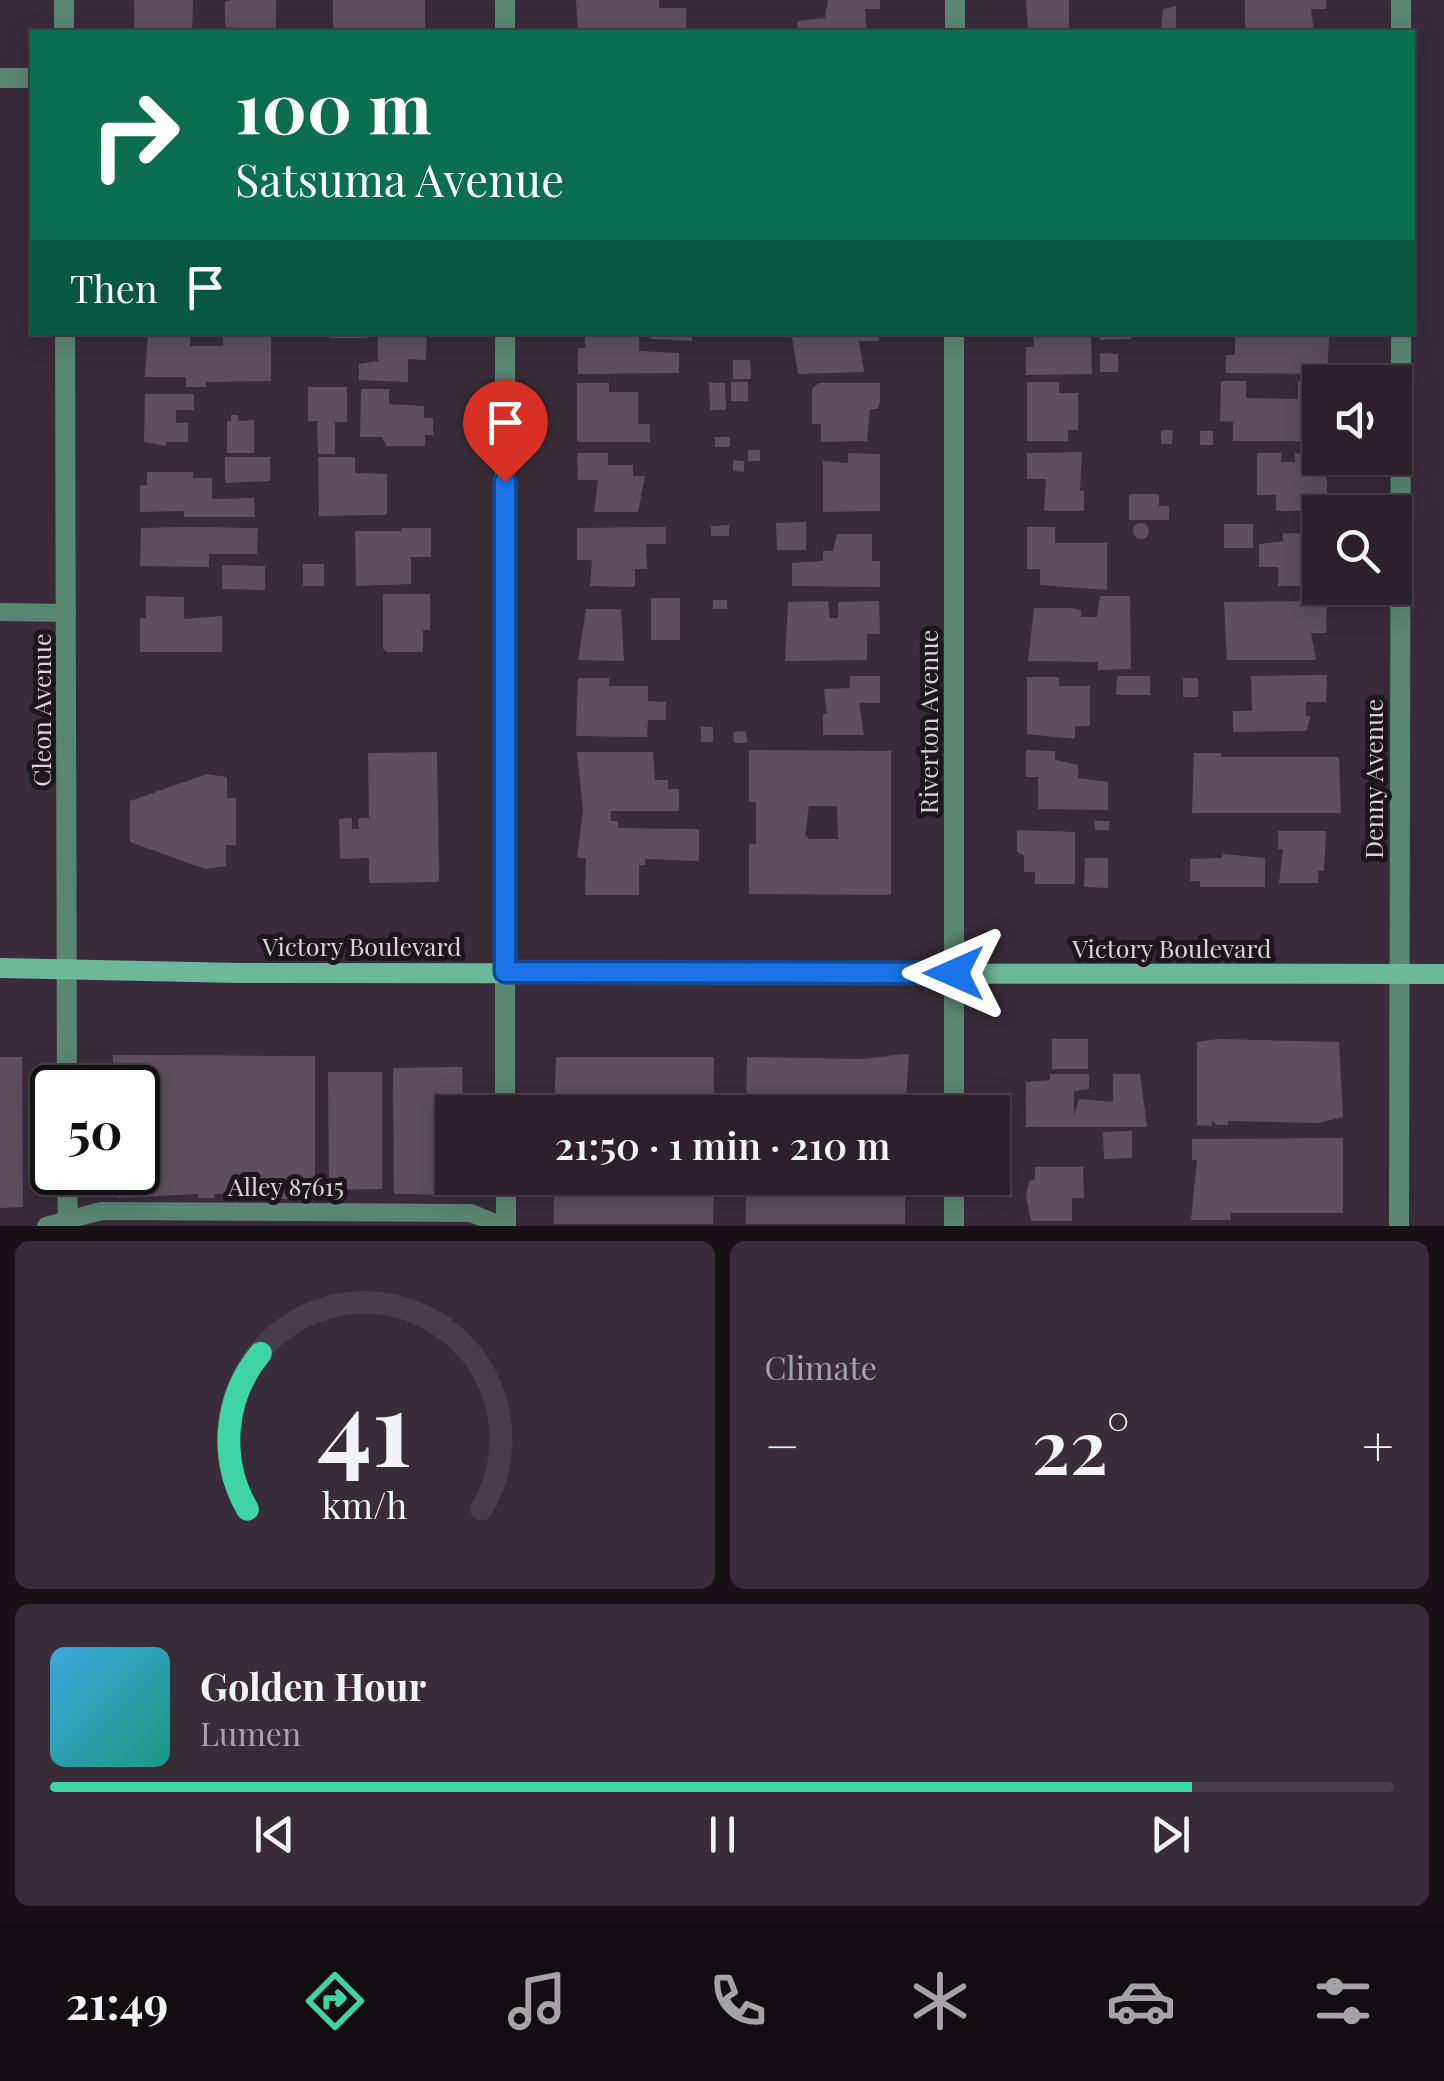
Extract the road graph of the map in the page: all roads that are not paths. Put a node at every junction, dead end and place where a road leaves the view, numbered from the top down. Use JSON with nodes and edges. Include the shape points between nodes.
{"nodes":[{"id":1,"x":64,"y":0,"type":"edge"},
{"id":2,"x":504,"y":0,"type":"edge"},
{"id":3,"x":955,"y":0,"type":"edge"},
{"id":4,"x":1401,"y":0,"type":"edge"},
{"id":5,"x":64,"y":30,"type":"edge"},
{"id":6,"x":505,"y":30,"type":"edge"},
{"id":7,"x":954,"y":30,"type":"edge"},
{"id":8,"x":1401,"y":30,"type":"edge"},
{"id":9,"x":0,"y":78,"type":"edge"},
{"id":10,"x":30,"y":78,"type":"edge"},
{"id":11,"x":65,"y":335,"type":"edge"},
{"id":12,"x":505,"y":335,"type":"edge"},
{"id":13,"x":954,"y":335,"type":"edge"},
{"id":14,"x":1401,"y":335,"type":"edge"},
{"id":15,"x":0,"y":612,"type":"edge"},
{"id":16,"x":67,"y":613,"type":"junction"},
{"id":17,"x":0,"y":968,"type":"edge"},
{"id":18,"x":66,"y":968,"type":"junction"},
{"id":19,"x":505,"y":972,"type":"junction"},
{"id":20,"x":954,"y":973,"type":"junction"},
{"id":21,"x":1398,"y":974,"type":"junction"},
{"id":22,"x":1444,"y":974,"type":"edge"},
{"id":23,"x":66,"y":1065,"type":"edge"},
{"id":24,"x":506,"y":1095,"type":"edge"},
{"id":25,"x":954,"y":1095,"type":"edge"},
{"id":26,"x":68,"y":1195,"type":"edge"},
{"id":27,"x":505,"y":1195,"type":"edge"},
{"id":28,"x":954,"y":1195,"type":"edge"},
{"id":29,"x":68,"y":1223,"type":"edge"},
{"id":30,"x":46,"y":1226,"type":"edge"},
{"id":31,"x":504,"y":1226,"type":"edge"},
{"id":32,"x":954,"y":1226,"type":"edge"},
{"id":33,"x":1399,"y":1226,"type":"edge"}],
"edges":[{"from":1,"to":5,"type":"street"},
{"from":2,"to":6,"type":"street"},
{"from":3,"to":7,"type":"street"},
{"from":4,"to":8,"type":"street"},
{"from":9,"to":10,"type":"street"},
{"from":11,"to":16,"type":"street","name":"Cleon Avenue"},
{"from":12,"to":19,"type":"street"},
{"from":13,"to":20,"type":"street","name":"Riverton Avenue"},
{"from":14,"to":21,"type":"street","name":"Denny Avenue"},
{"from":15,"to":16,"type":"lane"},
{"from":16,"to":18,"type":"street","name":"Cleon Avenue"},
{"from":17,"to":18,"type":"main road","name":"Victory Boulevard"},
{"from":18,"to":19,"type":"main road","name":"Victory Boulevard"},
{"from":18,"to":23,"type":"street","name":"Cleon Avenue"},
{"from":19,"to":20,"type":"main road","name":"Victory Boulevard"},
{"from":19,"to":24,"type":"street"},
{"from":20,"to":21,"type":"main road","name":"Victory Boulevard"},
{"from":20,"to":25,"type":"street","name":"Riverton Avenue"},
{"from":21,"to":22,"type":"main road","name":"Victory Boulevard"},
{"from":21,"to":33,"type":"street","name":"Denny Avenue"},
{"from":26,"to":29,"type":"street"},
{"from":27,"to":31,"type":"street"},
{"from":28,"to":32,"type":"street"},
{"from":29,"to":30,"type":"lane","name":"Alley 87615"},
{"from":29,"to":31,"type":"lane","name":"Alley 87615","via":[[101,1211],[471,1213]]}]}
